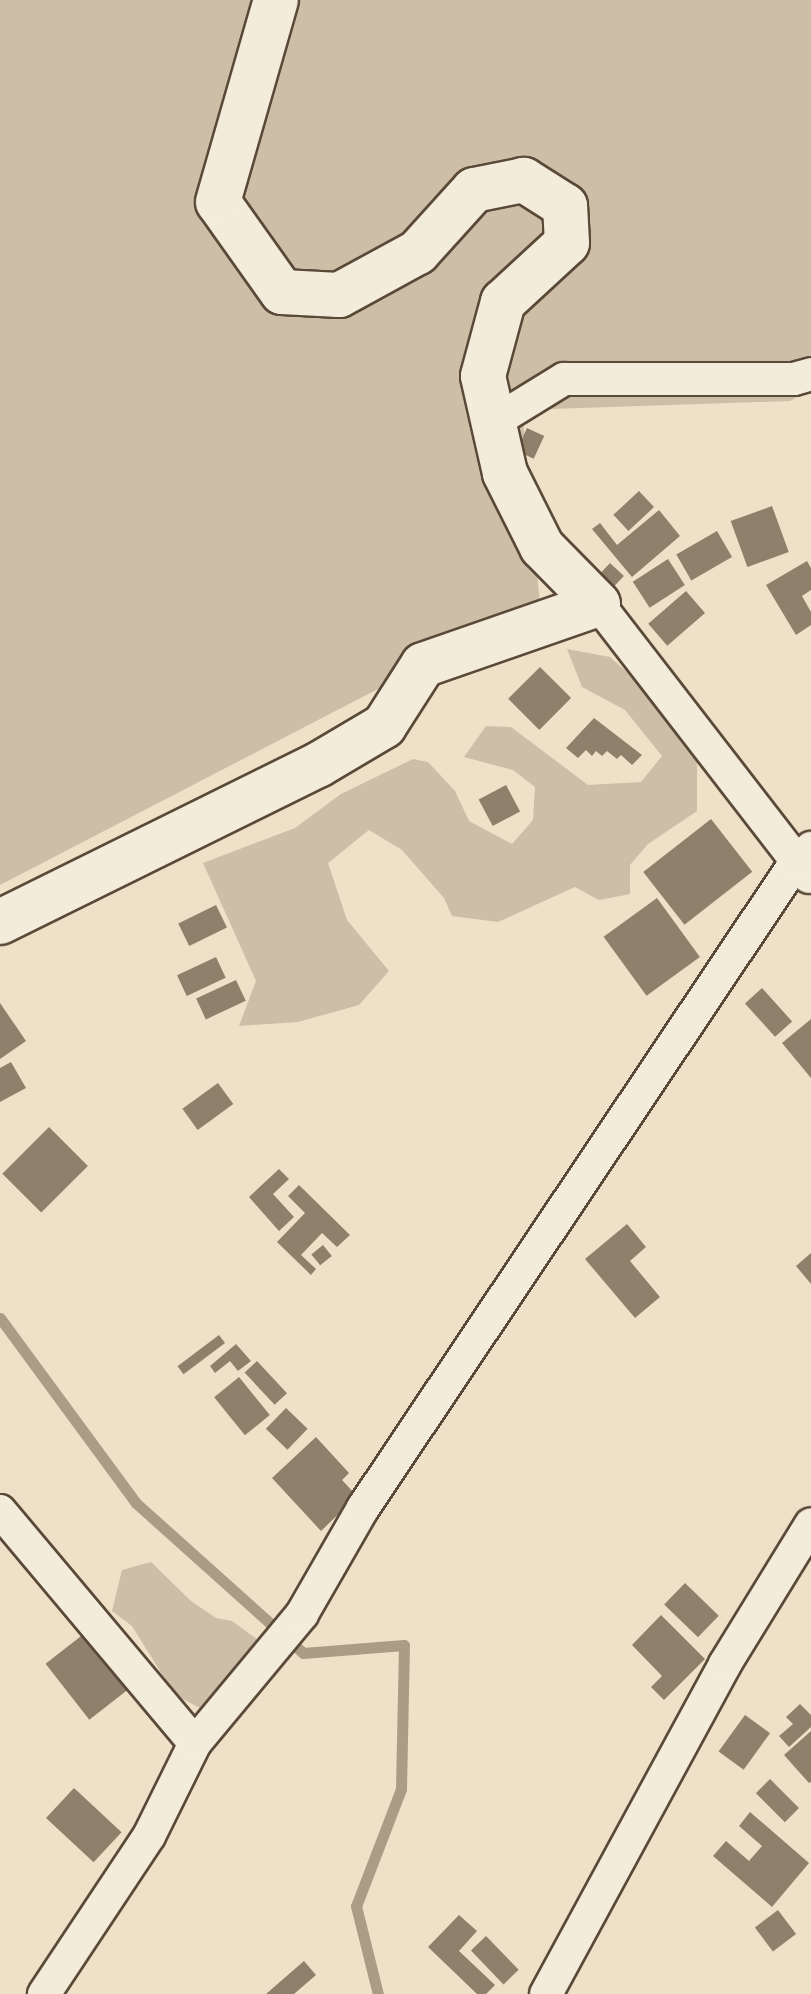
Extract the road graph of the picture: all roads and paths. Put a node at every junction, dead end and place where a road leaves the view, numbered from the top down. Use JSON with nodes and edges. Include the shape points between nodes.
{"nodes":[{"id":1,"x":276,"y":0,"type":"edge"},
{"id":2,"x":811,"y":374,"type":"edge"},
{"id":3,"x":494,"y":422,"type":"junction"},
{"id":4,"x":598,"y":604,"type":"junction"},
{"id":5,"x":806,"y":863,"type":"edge"},
{"id":6,"x":0,"y":922,"type":"edge"},
{"id":7,"x":0,"y":1511,"type":"edge"},
{"id":8,"x":811,"y":1524,"type":"edge"},
{"id":9,"x":195,"y":1743,"type":"junction"},
{"id":10,"x":44,"y":1994,"type":"edge"},
{"id":11,"x":546,"y":1994,"type":"edge"}],
"edges":[{"from":1,"to":3,"type":"street","via":[[218,202],[282,292],[339,295],[418,252],[474,190],[524,180],[565,206],[567,243],[503,302],[483,376]]},
{"from":2,"to":3,"type":"street","via":[[779,379],[564,379]]},
{"from":3,"to":4,"type":"street","via":[[505,473],[542,547]]},
{"from":4,"to":5,"type":"street"},
{"from":4,"to":6,"type":"street","via":[[423,665],[384,726],[318,765]]},
{"from":5,"to":9,"type":"street","via":[[363,1508],[302,1614]]},
{"from":7,"to":9,"type":"street"},
{"from":8,"to":11,"type":"street","via":[[725,1664]]},
{"from":9,"to":10,"type":"street","via":[[149,1836]]}]}
